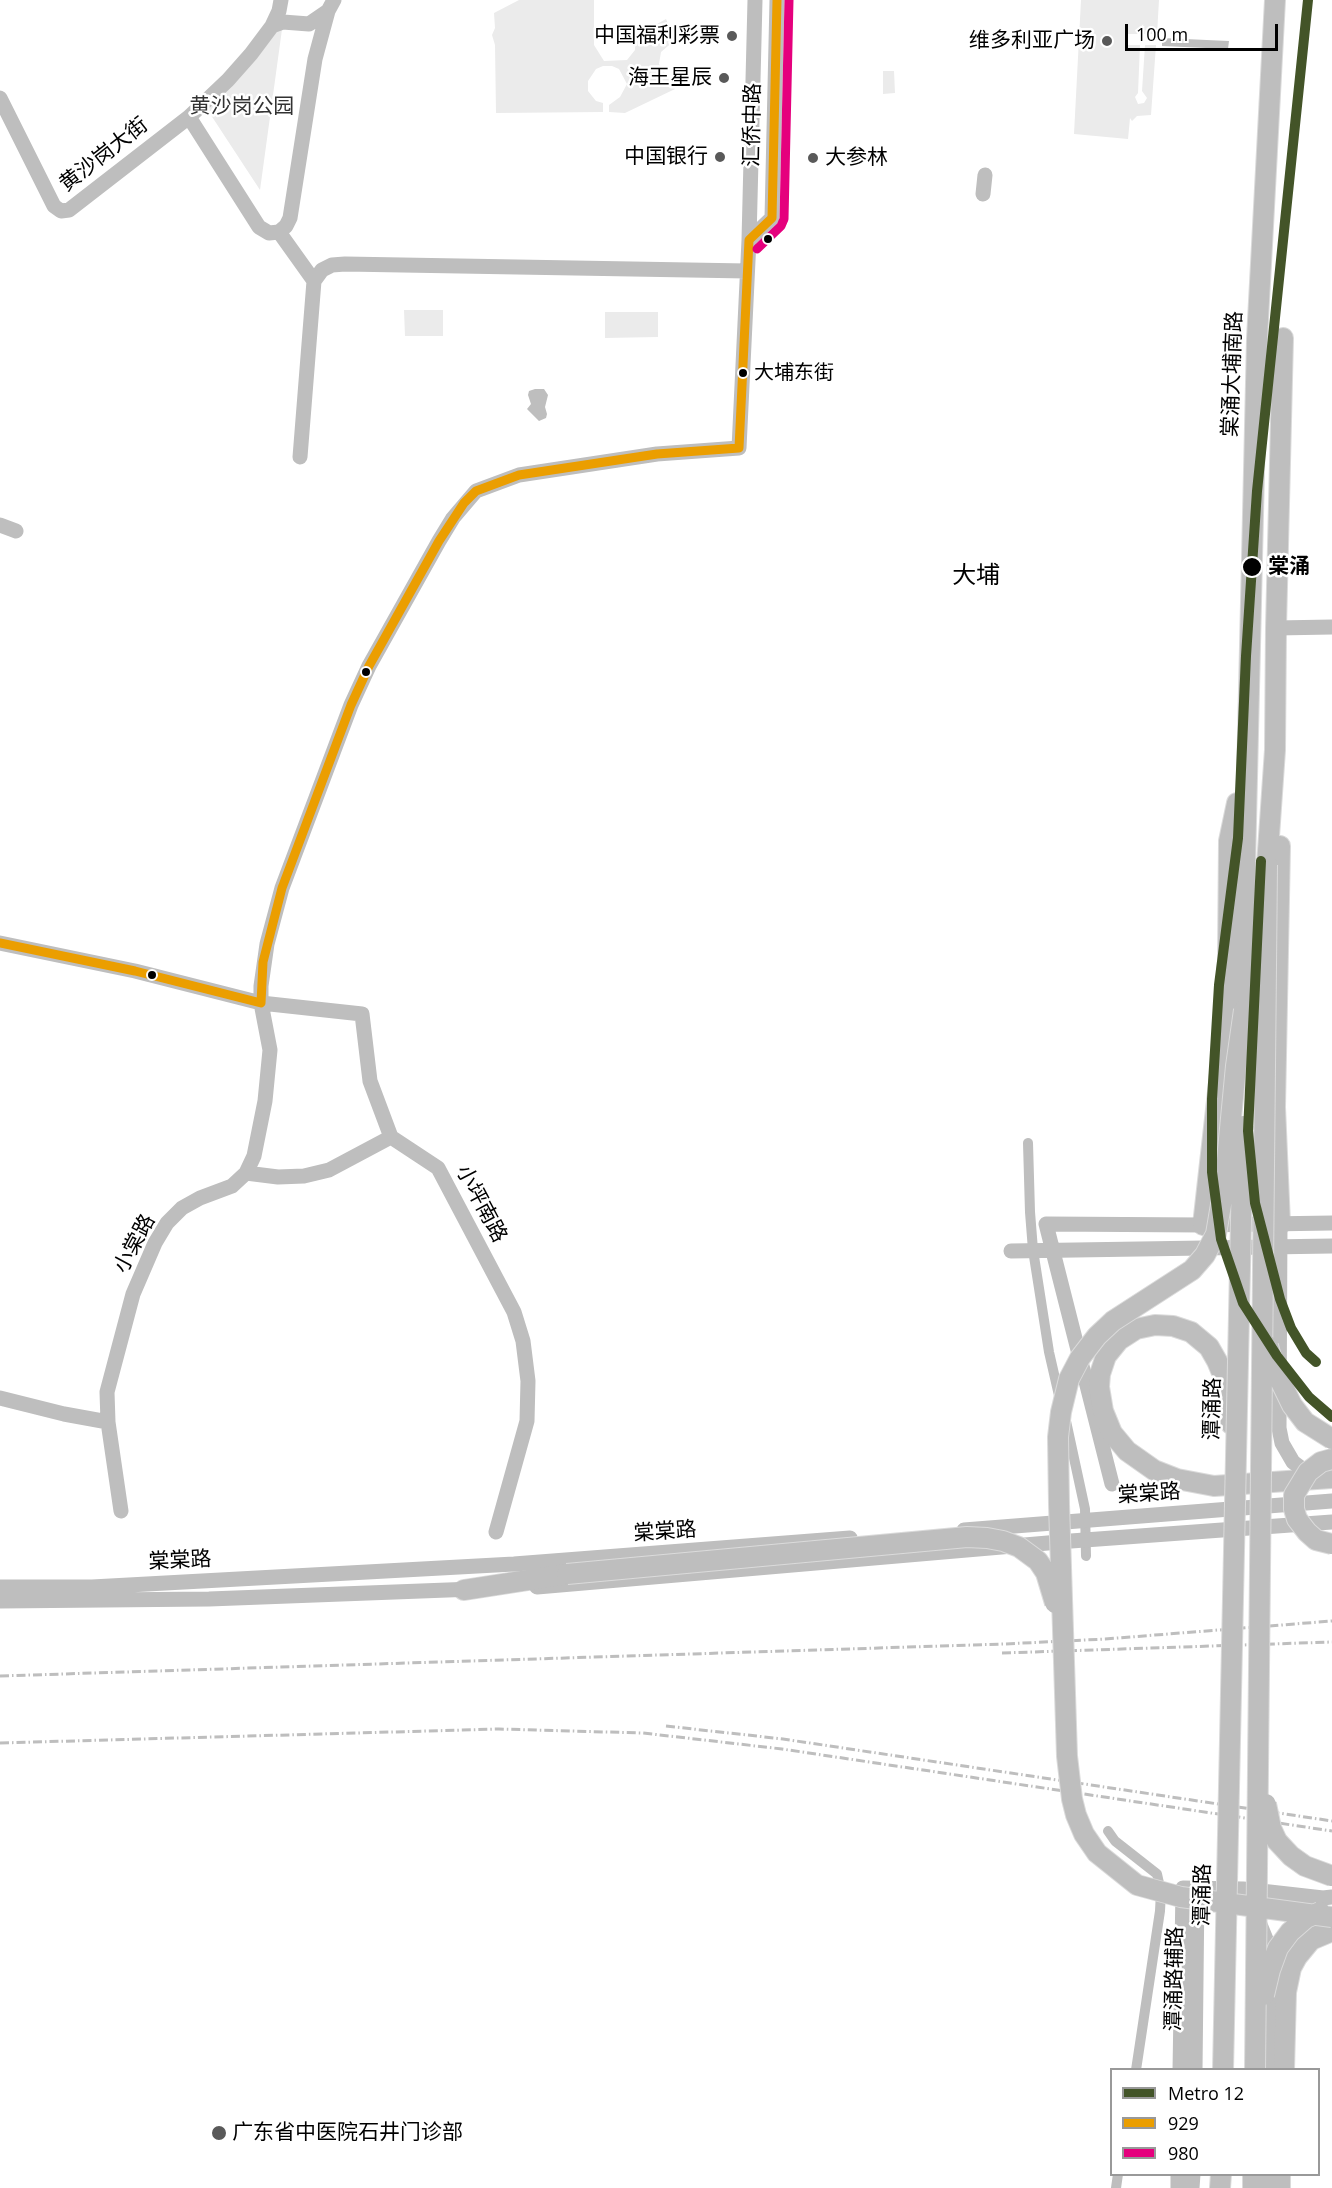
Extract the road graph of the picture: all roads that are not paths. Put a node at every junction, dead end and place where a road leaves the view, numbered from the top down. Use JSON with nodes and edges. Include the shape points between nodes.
{"nodes":[{"id":1,"x":281,"y":0,"type":"edge"},
{"id":2,"x":755,"y":0,"type":"edge"},
{"id":3,"x":777,"y":0,"type":"edge"},
{"id":4,"x":1275,"y":0,"type":"edge"},
{"id":5,"x":331,"y":6,"type":"edge"},
{"id":6,"x":272,"y":26,"type":"junction"},
{"id":7,"x":0,"y":98,"type":"edge"},
{"id":8,"x":189,"y":117,"type":"junction"},
{"id":9,"x":985,"y":175,"type":"dead end"},
{"id":10,"x":982,"y":194,"type":"dead end"},
{"id":11,"x":283,"y":229,"type":"junction"},
{"id":12,"x":748,"y":240,"type":"junction"},
{"id":13,"x":747,"y":271,"type":"junction"},
{"id":14,"x":314,"y":281,"type":"junction"},
{"id":15,"x":1257,"y":339,"type":"junction"},
{"id":16,"x":1283,"y":339,"type":"joint"},
{"id":17,"x":300,"y":457,"type":"dead end"},
{"id":18,"x":0,"y":525,"type":"edge"},
{"id":19,"x":16,"y":531,"type":"dead end"},
{"id":20,"x":1332,"y":627,"type":"edge"},
{"id":21,"x":1276,"y":628,"type":"junction"},
{"id":22,"x":1248,"y":750,"type":"junction"},
{"id":23,"x":1275,"y":750,"type":"junction"},
{"id":24,"x":0,"y":943,"type":"edge"},
{"id":25,"x":261,"y":1003,"type":"junction"},
{"id":26,"x":1244,"y":1010,"type":"junction"},
{"id":27,"x":391,"y":1137,"type":"junction"},
{"id":28,"x":246,"y":1173,"type":"junction"},
{"id":29,"x":1332,"y":1223,"type":"edge"},
{"id":30,"x":1281,"y":1224,"type":"junction"},
{"id":31,"x":1203,"y":1225,"type":"junction"},
{"id":32,"x":1127,"y":1226,"type":"junction"},
{"id":33,"x":1332,"y":1246,"type":"edge"},
{"id":34,"x":1280,"y":1248,"type":"junction"},
{"id":35,"x":1053,"y":1250,"type":"junction"},
{"id":36,"x":1127,"y":1250,"type":"junction"},
{"id":37,"x":1011,"y":1251,"type":"dead end"},
{"id":38,"x":1263,"y":1288,"type":"junction"},
{"id":39,"x":0,"y":1398,"type":"edge"},
{"id":40,"x":108,"y":1422,"type":"junction"},
{"id":41,"x":1332,"y":1439,"type":"edge"},
{"id":42,"x":1332,"y":1459,"type":"edge"},
{"id":43,"x":1236,"y":1470,"type":"junction"},
{"id":44,"x":1332,"y":1471,"type":"edge"},
{"id":45,"x":1332,"y":1478,"type":"edge"},
{"id":46,"x":1187,"y":1481,"type":"junction"},
{"id":47,"x":1112,"y":1484,"type":"dead end"},
{"id":48,"x":1332,"y":1492,"type":"edge"},
{"id":49,"x":1332,"y":1502,"type":"edge"},
{"id":50,"x":1212,"y":1510,"type":"junction"},
{"id":51,"x":121,"y":1511,"type":"dead end"},
{"id":52,"x":1332,"y":1522,"type":"edge"},
{"id":53,"x":496,"y":1532,"type":"dead end"},
{"id":54,"x":1332,"y":1544,"type":"edge"},
{"id":55,"x":0,"y":1587,"type":"edge"},
{"id":56,"x":464,"y":1590,"type":"junction"},
{"id":57,"x":0,"y":1601,"type":"edge"},
{"id":58,"x":1063,"y":1645,"type":"junction"},
{"id":59,"x":1260,"y":1745,"type":"junction"},
{"id":60,"x":1332,"y":1876,"type":"edge"},
{"id":61,"x":1197,"y":1888,"type":"junction"},
{"id":62,"x":1243,"y":1889,"type":"junction"},
{"id":63,"x":1332,"y":1898,"type":"edge"},
{"id":64,"x":1332,"y":1907,"type":"edge"},
{"id":65,"x":1332,"y":1917,"type":"edge"},
{"id":66,"x":1332,"y":1931,"type":"edge"},
{"id":67,"x":1274,"y":1973,"type":"junction"},
{"id":68,"x":1180,"y":2068,"type":"edge"},
{"id":69,"x":1195,"y":2068,"type":"edge"},
{"id":70,"x":1223,"y":2068,"type":"edge"},
{"id":71,"x":1256,"y":2068,"type":"edge"},
{"id":72,"x":1256,"y":2068,"type":"edge"},
{"id":73,"x":1272,"y":2068,"type":"edge"},
{"id":74,"x":1284,"y":2068,"type":"edge"}],
"edges":[{"from":1,"to":6,"type":"street","name":"黄沙岗大街"},
{"from":2,"to":12,"type":"street","name":"汇侨中路"},
{"from":3,"to":12,"type":"street","name":"汇侨中路","via":[[772,218]]},
{"from":4,"to":15,"type":"main road","name":"棠涌大埔南路"},
{"from":5,"to":6,"type":"street","via":[[309,24],[283,22]]},
{"from":5,"to":11,"type":"street","via":[[315,59],[290,218]]},
{"from":6,"to":8,"type":"street","name":"黄沙岗大街","via":[[228,80]]},
{"from":7,"to":8,"type":"street","name":"黄沙岗大街","via":[[54,206],[61,211],[69,210]]},
{"from":8,"to":11,"type":"street","via":[[259,227],[269,232]]},
{"from":9,"to":10,"type":"street"},
{"from":11,"to":14,"type":"street"},
{"from":12,"to":13,"type":"street","name":"汇侨中路"},
{"from":13,"to":14,"type":"street","via":[[345,264],[322,270]]},
{"from":13,"to":25,"type":"street","name":"汇侨中路","via":[[739,448],[657,453],[519,475],[476,491],[464,503],[369,666],[351,705],[282,888],[263,962]]},
{"from":14,"to":17,"type":"street"},
{"from":15,"to":16,"type":"street"},
{"from":15,"to":22,"type":"main road","name":"棠涌大埔南路"},
{"from":16,"to":21,"type":"main road"},
{"from":18,"to":19,"type":"street"},
{"from":20,"to":21,"type":"street"},
{"from":21,"to":23,"type":"main road"},
{"from":22,"to":26,"type":"main road","name":"潭涌路"},
{"from":22,"to":31,"type":"main road","via":[[1230,841],[1221,1065]]},
{"from":23,"to":30,"type":"main road","via":[[1280,830],[1275,1107]]},
{"from":23,"to":38,"type":"main road","bridge":true,"via":[[1268,865]]},
{"from":24,"to":25,"type":"street"},
{"from":25,"to":27,"type":"street","via":[[362,1014],[370,1081]]},
{"from":25,"to":28,"type":"street","via":[[270,1050],[266,1101],[254,1156]]},
{"from":26,"to":43,"type":"main road","name":"潭涌路","bridge":true},
{"from":26,"to":58,"type":"main road","bridge":true,"via":[[1226,1181],[1216,1234],[1192,1270],[1097,1336],[1070,1378],[1058,1437]]},
{"from":27,"to":28,"type":"street","via":[[329,1170],[278,1177]]},
{"from":27,"to":53,"type":"street","name":"小坪南路","via":[[438,1168],[514,1312],[524,1341],[527,1421]]},
{"from":28,"to":40,"type":"street","name":"小棠路","via":[[232,1186],[182,1208],[155,1244],[126,1316],[107,1392]]},
{"from":29,"to":30,"type":"street"},
{"from":30,"to":31,"type":"street"},
{"from":30,"to":34,"type":"street"},
{"from":31,"to":32,"type":"street"},
{"from":32,"to":35,"type":"street","via":[[1046,1224]]},
{"from":32,"to":36,"type":"street"},
{"from":33,"to":34,"type":"street"},
{"from":34,"to":36,"type":"street"},
{"from":34,"to":44,"type":"street","via":[[1281,1443],[1300,1468]]},
{"from":35,"to":36,"type":"street"},
{"from":35,"to":37,"type":"street"},
{"from":35,"to":47,"type":"street"},
{"from":38,"to":41,"type":"main road","bridge":true,"via":[[1269,1349],[1283,1388],[1305,1422]]},
{"from":38,"to":59,"type":"main road","bridge":true},
{"from":39,"to":40,"type":"street"},
{"from":40,"to":51,"type":"street","name":"小棠路"},
{"from":42,"to":54,"type":"main road","bridge":true,"via":[[1308,1472],[1294,1495],[1297,1519],[1307,1532],[1316,1540]]},
{"from":43,"to":46,"type":"main road","bridge":true,"via":[[1225,1380],[1209,1347],[1191,1332],[1173,1326],[1136,1329],[1119,1340],[1106,1356],[1099,1380],[1103,1411],[1112,1433],[1136,1459]]},
{"from":43,"to":70,"type":"main road","name":"潭涌路","bridge":true},
{"from":44,"to":46,"type":"street"},
{"from":45,"to":46,"type":"main road","bridge":true,"via":[[1214,1486]]},
{"from":48,"to":50,"type":"street","bridge":true,"via":[[1247,1500]]},
{"from":49,"to":50,"type":"street","name":"棠棠路"},
{"from":50,"to":55,"type":"street","name":"棠棠路","via":[[514,1564],[92,1587]]},
{"from":52,"to":56,"type":"street","name":"棠棠路"},
{"from":56,"to":57,"type":"street","name":"棠棠路"},
{"from":56,"to":58,"type":"main road","bridge":true,"via":[[567,1574],[987,1538],[1019,1547],[1038,1561],[1051,1586]]},
{"from":58,"to":65,"type":"main road","bridge":true,"via":[[1072,1799],[1084,1834],[1097,1853],[1137,1885],[1159,1892]]},
{"from":59,"to":60,"type":"main road","bridge":true,"via":[[1268,1819],[1277,1841],[1305,1866]]},
{"from":59,"to":71,"type":"main road","bridge":true},
{"from":61,"to":62,"type":"street"},
{"from":61,"to":68,"type":"street","via":[[1183,1888]]},
{"from":61,"to":69,"type":"street","name":"潭涌路辅路"},
{"from":62,"to":63,"type":"street"},
{"from":62,"to":67,"type":"street","via":[[1268,1944]]},
{"from":64,"to":72,"type":"main road","bridge":true,"via":[[1306,1918],[1278,1948],[1263,1997]]},
{"from":65,"to":67,"type":"street","via":[[1296,1943]]},
{"from":66,"to":74,"type":"main road","via":[[1311,1940],[1291,1968],[1286,1992]]},
{"from":67,"to":73,"type":"street"}]}
